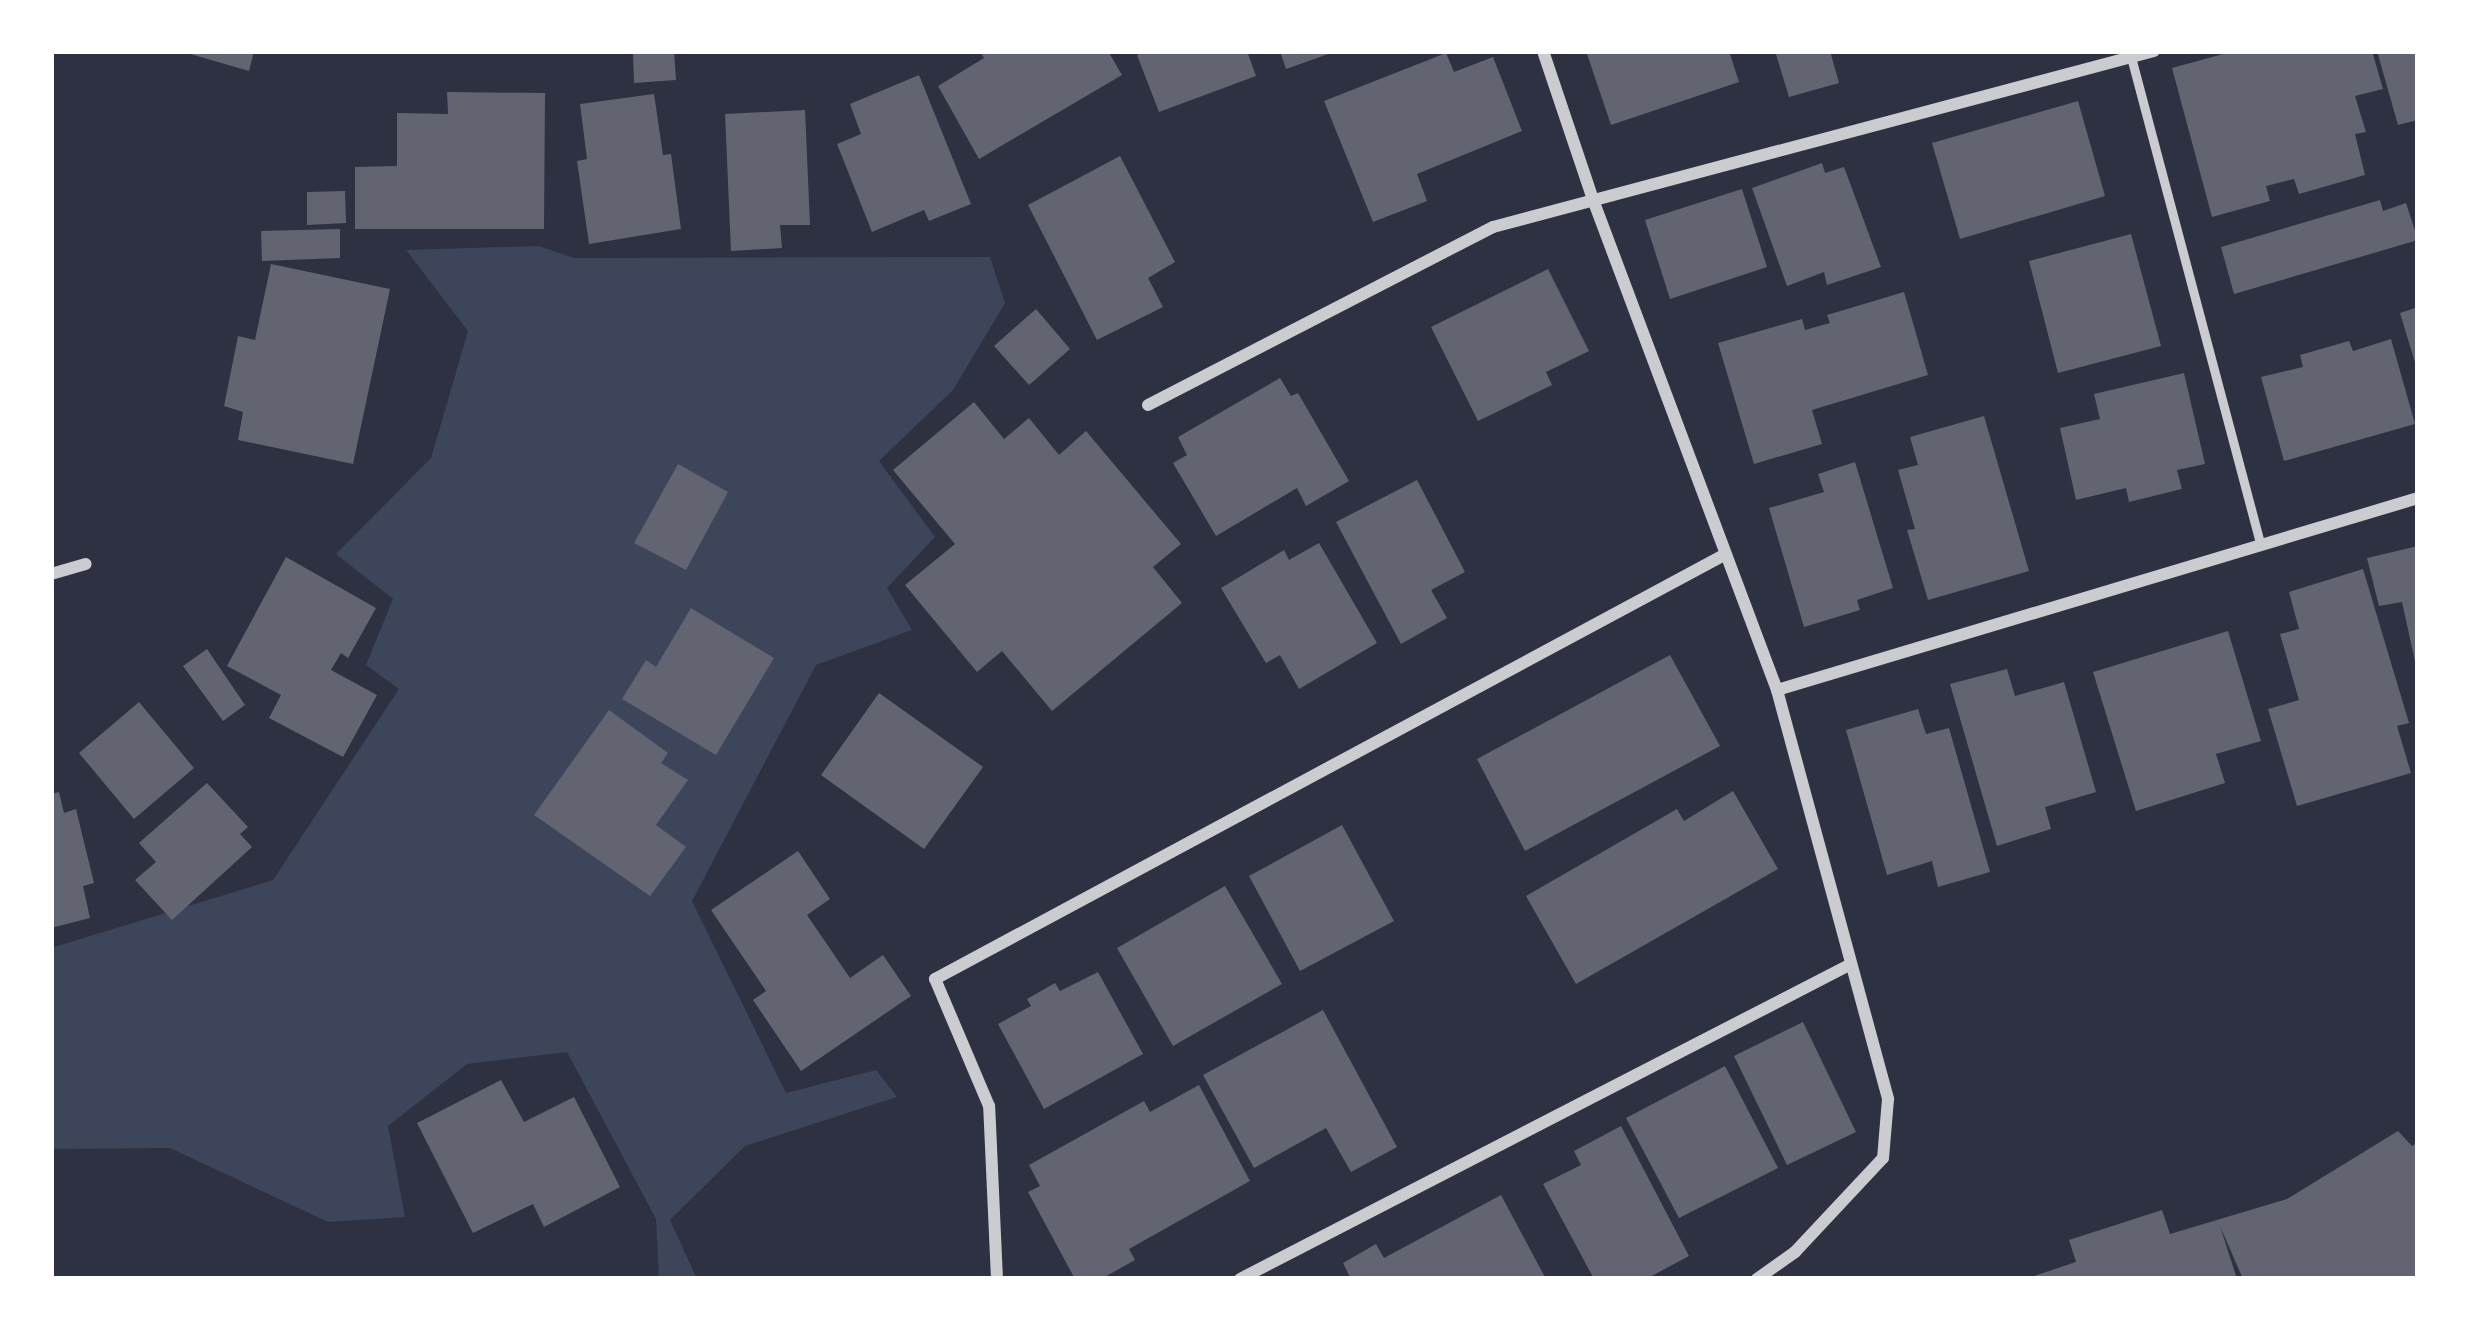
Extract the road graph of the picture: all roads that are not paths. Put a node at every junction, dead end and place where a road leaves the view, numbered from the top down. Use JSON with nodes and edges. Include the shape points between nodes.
{"nodes":[{"id":1,"x":1544,"y":51,"type":"edge"},
{"id":2,"x":2154,"y":51,"type":"edge"},
{"id":3,"x":2131,"y":58,"type":"junction"},
{"id":4,"x":1592,"y":197,"type":"junction"},
{"id":5,"x":1148,"y":405,"type":"dead end"},
{"id":6,"x":2418,"y":498,"type":"edge"},
{"id":7,"x":2260,"y":543,"type":"junction"},
{"id":8,"x":1724,"y":555,"type":"junction"},
{"id":9,"x":86,"y":563,"type":"dead end"},
{"id":10,"x":51,"y":574,"type":"edge"},
{"id":11,"x":1777,"y":691,"type":"junction"},
{"id":12,"x":1851,"y":964,"type":"junction"},
{"id":13,"x":997,"y":1279,"type":"edge"},
{"id":14,"x":1240,"y":1279,"type":"edge"},
{"id":15,"x":1757,"y":1279,"type":"edge"}],
"edges":[{"from":1,"to":4,"type":"street"},
{"from":2,"to":3,"type":"street"},
{"from":3,"to":4,"type":"street"},
{"from":3,"to":7,"type":"lane"},
{"from":4,"to":5,"type":"street","via":[[1493,227]]},
{"from":4,"to":8,"type":"street"},
{"from":6,"to":7,"type":"street"},
{"from":7,"to":11,"type":"street"},
{"from":8,"to":11,"type":"street"},
{"from":8,"to":13,"type":"street","via":[[935,979],[989,1106]]},
{"from":9,"to":10,"type":"street"},
{"from":11,"to":12,"type":"street"},
{"from":12,"to":14,"type":"street"},
{"from":12,"to":15,"type":"street","via":[[1888,1100],[1883,1158],[1795,1252]]}]}
